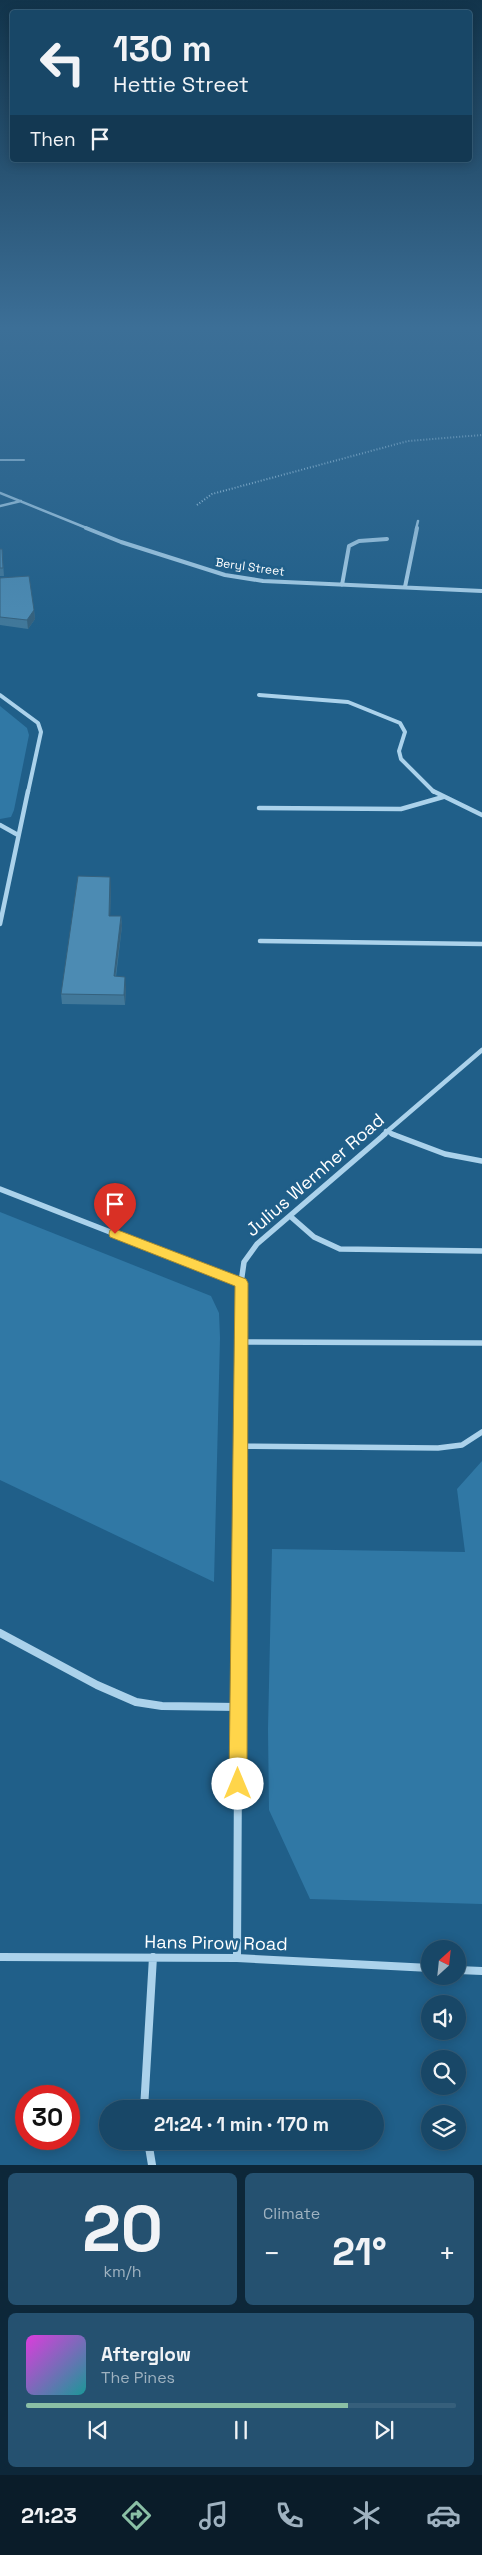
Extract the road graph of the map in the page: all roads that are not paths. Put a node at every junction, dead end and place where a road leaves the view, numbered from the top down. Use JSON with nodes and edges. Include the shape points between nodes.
{"nodes":[{"id":1,"x":0,"y":460,"type":"edge"},
{"id":2,"x":24,"y":460,"type":"dead end"},
{"id":3,"x":0,"y":493,"type":"edge"},
{"id":4,"x":21,"y":501,"type":"junction"},
{"id":5,"x":0,"y":506,"type":"edge"},
{"id":6,"x":418,"y":521,"type":"dead end"},
{"id":7,"x":387,"y":540,"type":"dead end"},
{"id":8,"x":342,"y":584,"type":"junction"},
{"id":9,"x":405,"y":587,"type":"junction"},
{"id":10,"x":482,"y":591,"type":"edge"},
{"id":11,"x":0,"y":695,"type":"edge"},
{"id":12,"x":259,"y":695,"type":"dead end"},
{"id":13,"x":443,"y":797,"type":"junction"},
{"id":14,"x":259,"y":808,"type":"dead end"},
{"id":15,"x":482,"y":815,"type":"edge"},
{"id":16,"x":0,"y":825,"type":"edge"},
{"id":17,"x":18,"y":835,"type":"junction"},
{"id":18,"x":0,"y":924,"type":"edge"},
{"id":19,"x":260,"y":941,"type":"dead end"},
{"id":20,"x":482,"y":944,"type":"edge"},
{"id":21,"x":482,"y":1050,"type":"edge"},
{"id":22,"x":386,"y":1131,"type":"junction"},
{"id":23,"x":482,"y":1161,"type":"edge"},
{"id":24,"x":0,"y":1189,"type":"edge"},
{"id":25,"x":290,"y":1216,"type":"junction"},
{"id":26,"x":482,"y":1251,"type":"edge"},
{"id":27,"x":242,"y":1283,"type":"junction"},
{"id":28,"x":241,"y":1342,"type":"junction"},
{"id":29,"x":482,"y":1343,"type":"edge"},
{"id":30,"x":482,"y":1432,"type":"edge"},
{"id":31,"x":240,"y":1446,"type":"junction"},
{"id":32,"x":0,"y":1633,"type":"edge"},
{"id":33,"x":238,"y":1707,"type":"junction"},
{"id":34,"x":0,"y":1957,"type":"edge"},
{"id":35,"x":153,"y":1957,"type":"junction"},
{"id":36,"x":237,"y":1958,"type":"junction"},
{"id":37,"x":421,"y":1968,"type":"edge"},
{"id":38,"x":466,"y":1970,"type":"edge"},
{"id":39,"x":482,"y":1971,"type":"edge"},
{"id":40,"x":144,"y":2100,"type":"edge"},
{"id":41,"x":150,"y":2150,"type":"edge"},
{"id":42,"x":152,"y":2165,"type":"edge"}],
"edges":[{"from":1,"to":2,"type":"lane"},
{"from":3,"to":4,"type":"street","name":"Beryl Street"},
{"from":4,"to":5,"type":"street"},
{"from":4,"to":8,"type":"street","name":"Beryl Street","via":[[121,542],[216,573],[263,581]]},
{"from":6,"to":9,"type":"street"},
{"from":7,"to":8,"type":"street","via":[[359,541],[349,546]]},
{"from":8,"to":9,"type":"street","name":"Beryl Street"},
{"from":9,"to":10,"type":"street","name":"Beryl Street"},
{"from":11,"to":17,"type":"street","via":[[36,721],[40,728]]},
{"from":12,"to":13,"type":"street","via":[[348,702],[400,723],[405,732],[400,759]]},
{"from":13,"to":14,"type":"street","via":[[401,809]]},
{"from":13,"to":15,"type":"street"},
{"from":16,"to":17,"type":"street"},
{"from":17,"to":18,"type":"street"},
{"from":19,"to":20,"type":"street"},
{"from":21,"to":22,"type":"street","name":"Julius Wernher Road"},
{"from":22,"to":23,"type":"street","via":[[436,1152]]},
{"from":22,"to":25,"type":"street","name":"Julius Wernher Road"},
{"from":24,"to":27,"type":"street"},
{"from":25,"to":26,"type":"street","via":[[314,1237],[340,1249]]},
{"from":25,"to":27,"type":"street","name":"Julius Wernher Road","via":[[248,1255]]},
{"from":27,"to":28,"type":"street","name":"Julius Wernher Road"},
{"from":28,"to":29,"type":"street"},
{"from":28,"to":31,"type":"street","name":"Julius Wernher Road"},
{"from":30,"to":31,"type":"street","via":[[462,1445],[438,1448]]},
{"from":31,"to":33,"type":"street","name":"Julius Wernher Road"},
{"from":32,"to":33,"type":"street","via":[[136,1702],[162,1706]]},
{"from":33,"to":36,"type":"street","name":"Julius Wernher Road"},
{"from":34,"to":35,"type":"street","name":"Hans Pirow Road"},
{"from":35,"to":36,"type":"street","name":"Hans Pirow Road"},
{"from":35,"to":40,"type":"street"},
{"from":36,"to":37,"type":"street","name":"Hans Pirow Road"},
{"from":38,"to":39,"type":"street"},
{"from":41,"to":42,"type":"street"}]}
